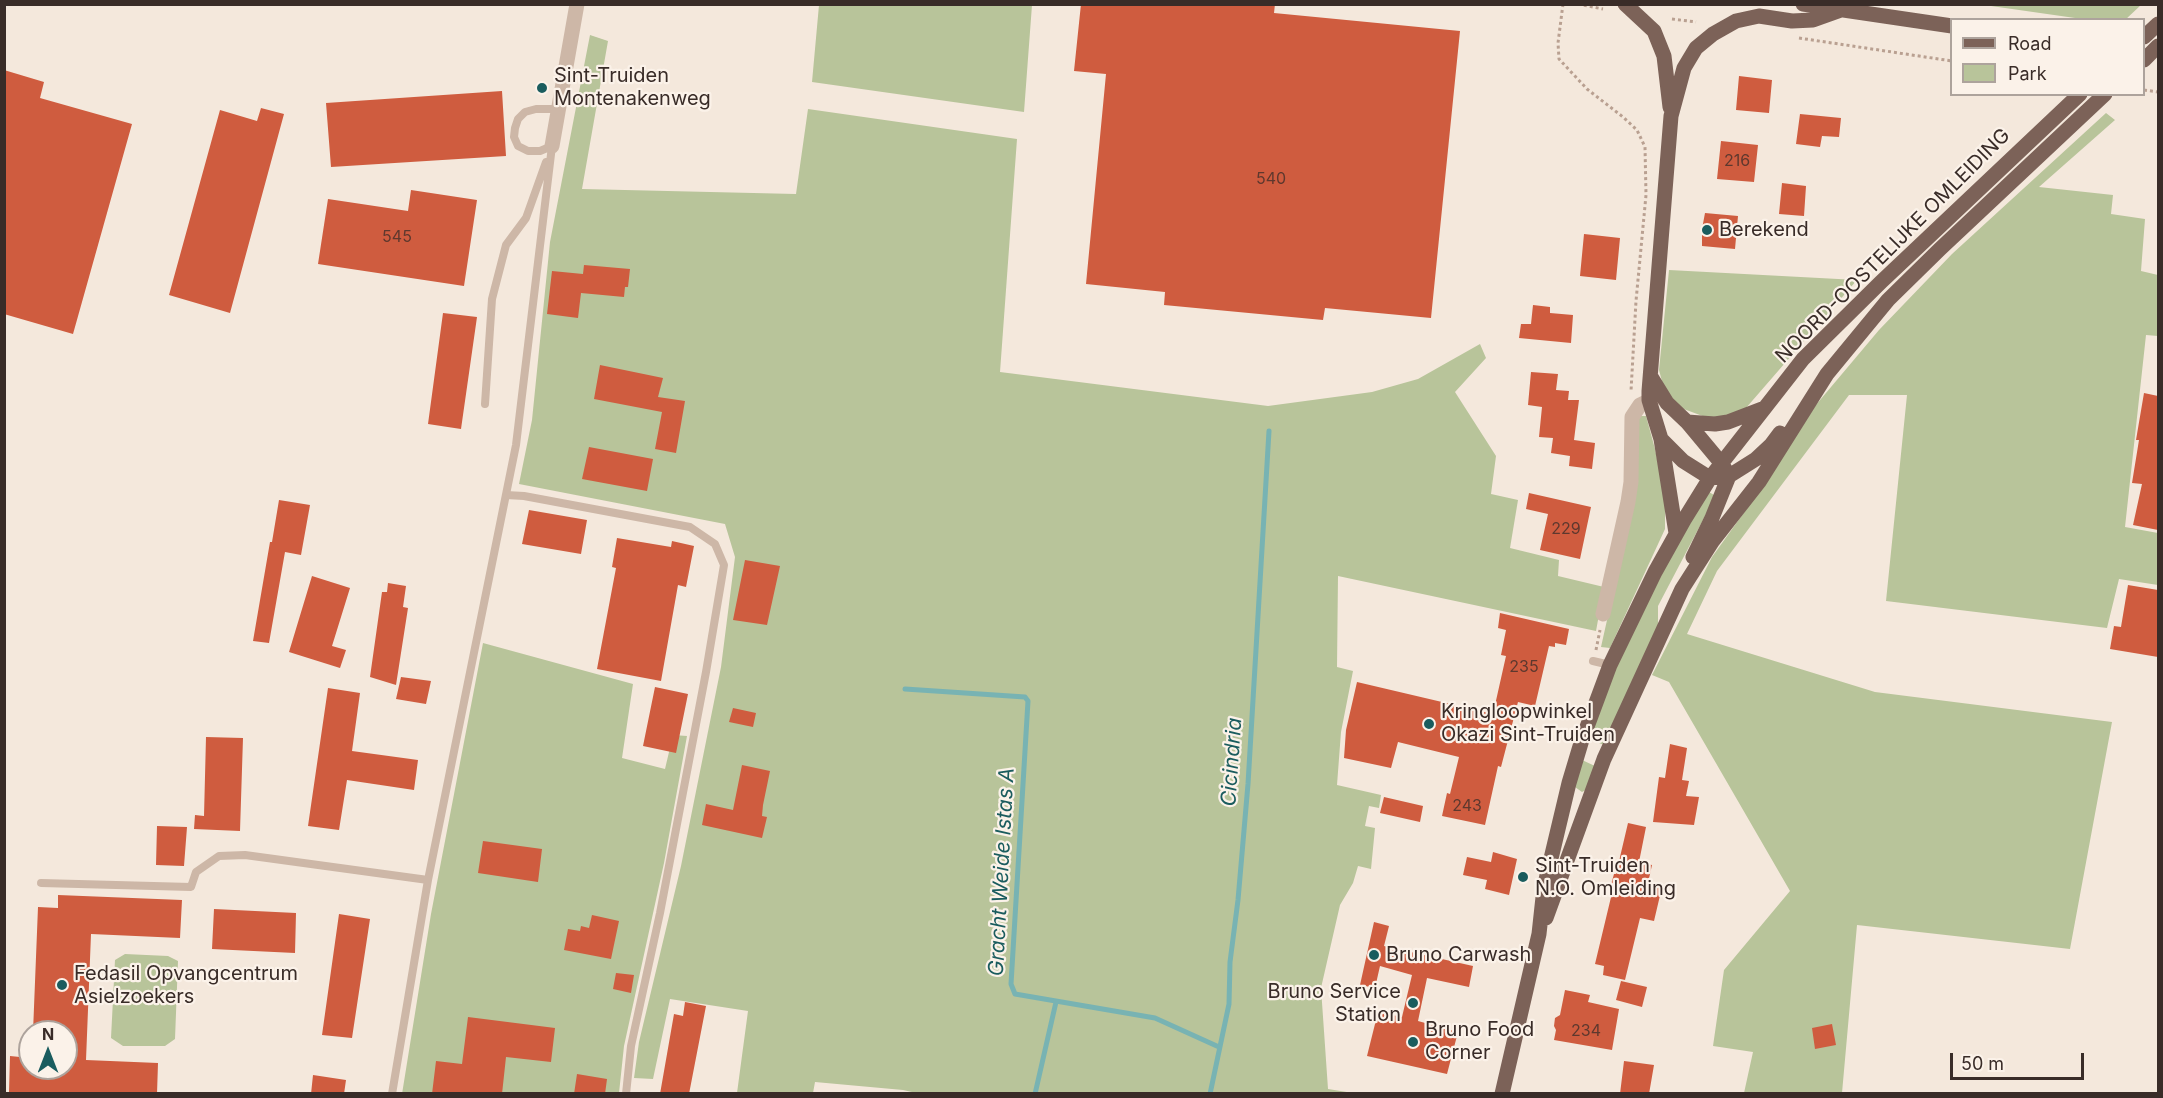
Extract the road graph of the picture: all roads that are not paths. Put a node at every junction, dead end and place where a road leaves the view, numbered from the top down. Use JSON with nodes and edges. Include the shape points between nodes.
{"nodes":[{"id":1,"x":577,"y":4,"type":"edge"},
{"id":2,"x":1624,"y":4,"type":"edge"},
{"id":3,"x":1803,"y":4,"type":"edge"},
{"id":4,"x":1841,"y":10,"type":"junction"},
{"id":5,"x":2158,"y":24,"type":"edge"},
{"id":6,"x":1950,"y":26,"type":"edge"},
{"id":7,"x":2145,"y":36,"type":"edge"},
{"id":8,"x":2158,"y":46,"type":"edge"},
{"id":9,"x":2145,"y":59,"type":"edge"},
{"id":10,"x":2078,"y":96,"type":"edge"},
{"id":11,"x":2103,"y":96,"type":"edge"},
{"id":12,"x":558,"y":109,"type":"junction"},
{"id":13,"x":1671,"y":116,"type":"junction"},
{"id":14,"x":552,"y":146,"type":"junction"},
{"id":15,"x":1827,"y":374,"type":"junction"},
{"id":16,"x":1655,"y":398,"type":"junction"},
{"id":17,"x":485,"y":404,"type":"dead end"},
{"id":18,"x":1765,"y":407,"type":"junction"},
{"id":19,"x":1687,"y":422,"type":"junction"},
{"id":20,"x":1661,"y":439,"type":"junction"},
{"id":21,"x":1726,"y":470,"type":"junction"},
{"id":22,"x":1710,"y":478,"type":"junction"},
{"id":23,"x":506,"y":495,"type":"junction"},
{"id":24,"x":1676,"y":533,"type":"junction"},
{"id":25,"x":1682,"y":589,"type":"junction"},
{"id":26,"x":1604,"y":614,"type":"dead end"},
{"id":27,"x":1593,"y":661,"type":"dead end"},
{"id":28,"x":1610,"y":665,"type":"junction"},
{"id":29,"x":428,"y":880,"type":"junction"},
{"id":30,"x":41,"y":882,"type":"dead end"},
{"id":31,"x":1539,"y":934,"type":"junction"},
{"id":32,"x":392,"y":1094,"type":"edge"},
{"id":33,"x":626,"y":1094,"type":"edge"},
{"id":34,"x":1502,"y":1094,"type":"edge"}],
"edges":[{"from":1,"to":12,"type":"street"},
{"from":2,"to":13,"type":"main road","via":[[1654,31],[1664,56]]},
{"from":3,"to":4,"type":"main road"},
{"from":4,"to":6,"type":"main road"},
{"from":4,"to":13,"type":"main road","via":[[1813,20],[1758,16],[1736,21],[1713,34],[1696,48],[1684,68]]},
{"from":5,"to":7,"type":"main road"},
{"from":8,"to":9,"type":"main road"},
{"from":10,"to":18,"type":"main road","name":"NOORD-OOSTELIJKE OMLEIDING","via":[[1803,359]]},
{"from":11,"to":15,"type":"main road","name":"NOORD-OOSTELIJKE OMLEIDING","via":[[1888,300]]},
{"from":12,"to":14,"type":"street"},
{"from":12,"to":14,"type":"lane","via":[[525,112],[515,128],[518,146],[528,151]]},
{"from":13,"to":16,"type":"main road","via":[[1651,376]]},
{"from":14,"to":17,"type":"lane","via":[[525,218],[506,245],[492,299]]},
{"from":14,"to":23,"type":"lane","via":[[516,445]]},
{"from":15,"to":21,"type":"main road","via":[[1815,382],[1771,446],[1756,459]]},
{"from":15,"to":25,"type":"main road","name":"NOORD-OOSTELIJKE OMLEIDING","via":[[1760,482],[1712,542]]},
{"from":16,"to":19,"type":"main road"},
{"from":16,"to":20,"type":"main road"},
{"from":16,"to":26,"type":"street","via":[[1640,405],[1632,417],[1631,482]]},
{"from":18,"to":19,"type":"main road","via":[[1728,422]]},
{"from":18,"to":21,"type":"main road","name":"NOORD-OOSTELIJKE OMLEIDING"},
{"from":19,"to":21,"type":"main road"},
{"from":20,"to":22,"type":"main road","via":[[1683,461]]},
{"from":20,"to":24,"type":"main road"},
{"from":21,"to":22,"type":"main road"},
{"from":21,"to":25,"type":"main road","via":[[1712,518],[1688,567]]},
{"from":22,"to":24,"type":"main road"},
{"from":23,"to":29,"type":"lane"},
{"from":23,"to":33,"type":"lane","via":[[690,527],[715,544],[724,565],[662,902],[631,1046]]},
{"from":24,"to":28,"type":"main road"},
{"from":25,"to":31,"type":"main road","via":[[1604,759]]},
{"from":27,"to":28,"type":"lane"},
{"from":28,"to":31,"type":"main road","via":[[1569,783],[1544,888]]},
{"from":29,"to":30,"type":"lane","via":[[245,855],[219,856],[196,872],[190,887]]},
{"from":29,"to":32,"type":"lane"},
{"from":31,"to":34,"type":"main road"}]}
